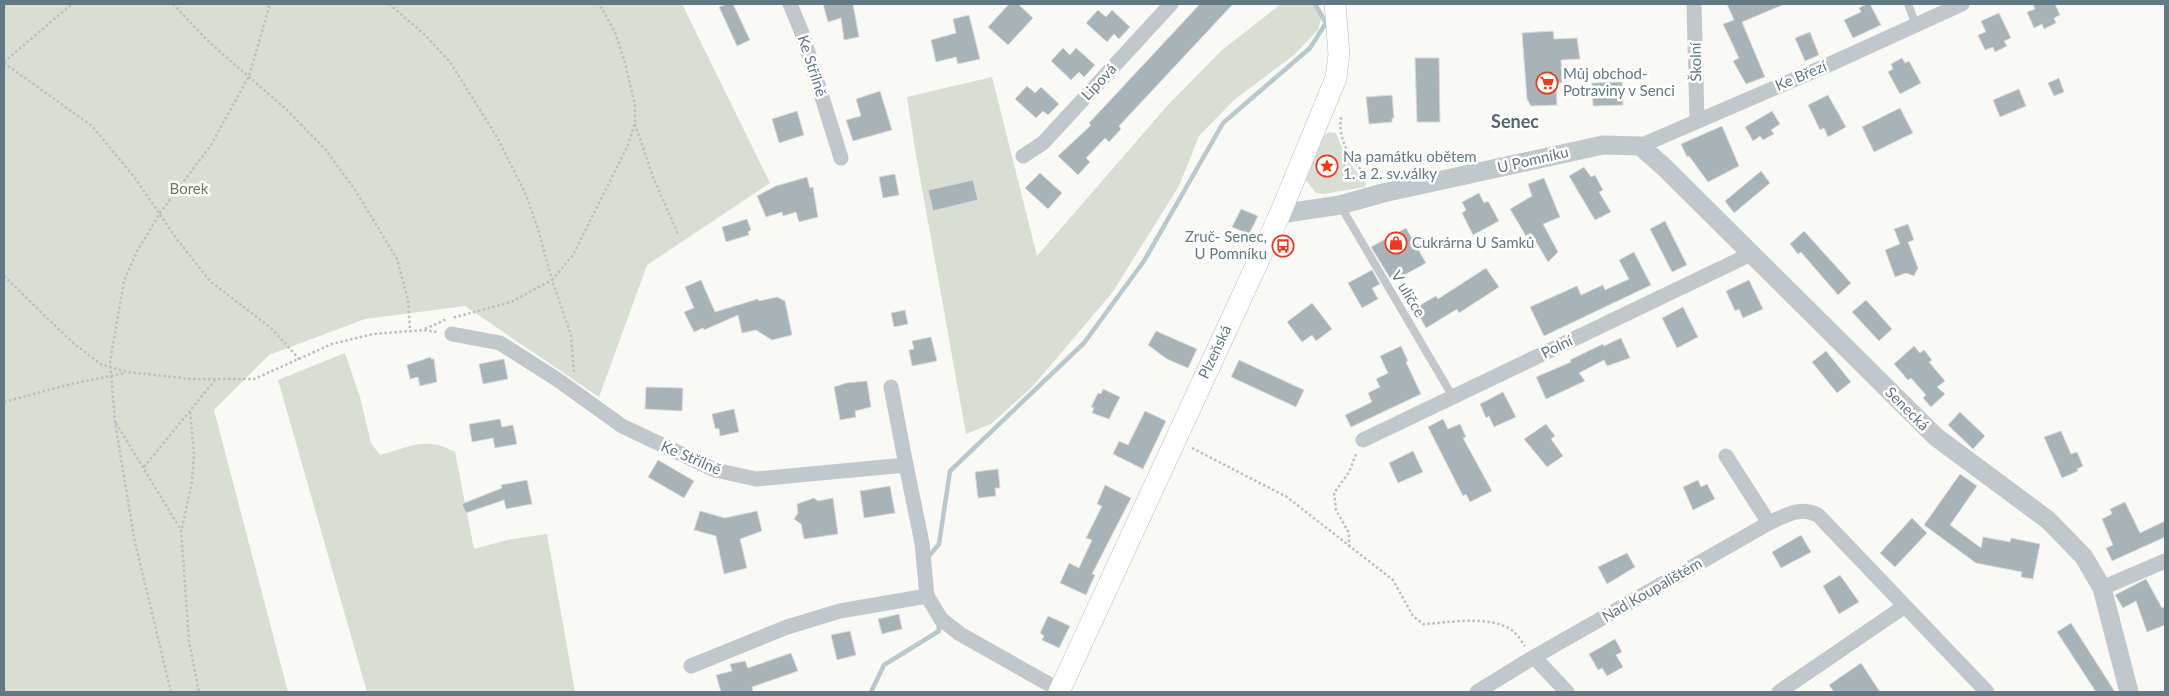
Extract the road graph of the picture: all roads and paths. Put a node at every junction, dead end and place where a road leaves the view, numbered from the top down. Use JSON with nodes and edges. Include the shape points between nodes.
{"nodes":[{"id":1,"x":72,"y":4,"type":"edge"},
{"id":2,"x":173,"y":4,"type":"edge"},
{"id":3,"x":270,"y":4,"type":"edge"},
{"id":4,"x":389,"y":4,"type":"edge"},
{"id":5,"x":599,"y":4,"type":"edge"},
{"id":6,"x":790,"y":4,"type":"edge"},
{"id":7,"x":1171,"y":4,"type":"edge"},
{"id":8,"x":1335,"y":4,"type":"edge"},
{"id":9,"x":1694,"y":4,"type":"edge"},
{"id":10,"x":1908,"y":4,"type":"edge"},
{"id":11,"x":1962,"y":4,"type":"edge"},
{"id":12,"x":1916,"y":25,"type":"junction"},
{"id":13,"x":4,"y":62,"type":"edge"},
{"id":14,"x":249,"y":76,"type":"junction"},
{"id":15,"x":1342,"y":113,"type":"dead end"},
{"id":16,"x":1697,"y":120,"type":"junction"},
{"id":17,"x":635,"y":122,"type":"junction"},
{"id":18,"x":1640,"y":146,"type":"junction"},
{"id":19,"x":1023,"y":156,"type":"dead end"},
{"id":20,"x":841,"y":158,"type":"dead end"},
{"id":21,"x":1383,"y":193,"type":"junction"},
{"id":22,"x":1340,"y":204,"type":"junction"},
{"id":23,"x":160,"y":213,"type":"junction"},
{"id":24,"x":1280,"y":214,"type":"junction"},
{"id":25,"x":678,"y":234,"type":"dead end"},
{"id":26,"x":1751,"y":254,"type":"junction"},
{"id":27,"x":4,"y":276,"type":"edge"},
{"id":28,"x":552,"y":280,"type":"junction"},
{"id":29,"x":424,"y":330,"type":"junction"},
{"id":30,"x":410,"y":331,"type":"junction"},
{"id":31,"x":452,"y":334,"type":"joint"},
{"id":32,"x":299,"y":359,"type":"junction"},
{"id":33,"x":110,"y":367,"type":"junction"},
{"id":34,"x":128,"y":372,"type":"junction"},
{"id":35,"x":110,"y":377,"type":"junction"},
{"id":36,"x":215,"y":380,"type":"junction"},
{"id":37,"x":891,"y":387,"type":"dead end"},
{"id":38,"x":576,"y":394,"type":"junction"},
{"id":39,"x":1453,"y":397,"type":"junction"},
{"id":40,"x":4,"y":402,"type":"edge"},
{"id":41,"x":190,"y":410,"type":"junction"},
{"id":42,"x":115,"y":422,"type":"junction"},
{"id":43,"x":1175,"y":439,"type":"junction"},
{"id":44,"x":1363,"y":440,"type":"joint"},
{"id":45,"x":1726,"y":456,"type":"dead end"},
{"id":46,"x":906,"y":465,"type":"junction"},
{"id":47,"x":144,"y":467,"type":"junction"},
{"id":48,"x":1770,"y":523,"type":"junction"},
{"id":49,"x":181,"y":530,"type":"junction"},
{"id":50,"x":1349,"y":547,"type":"junction"},
{"id":51,"x":2165,"y":560,"type":"edge"},
{"id":52,"x":2102,"y":588,"type":"junction"},
{"id":53,"x":927,"y":596,"type":"junction"},
{"id":54,"x":1906,"y":606,"type":"junction"},
{"id":55,"x":1534,"y":657,"type":"junction"},
{"id":56,"x":691,"y":666,"type":"dead end"},
{"id":57,"x":171,"y":692,"type":"edge"},
{"id":58,"x":199,"y":692,"type":"edge"},
{"id":59,"x":1060,"y":692,"type":"edge"},
{"id":60,"x":1477,"y":692,"type":"edge"},
{"id":61,"x":1567,"y":692,"type":"edge"},
{"id":62,"x":1779,"y":692,"type":"edge"},
{"id":63,"x":1988,"y":692,"type":"edge"},
{"id":64,"x":2129,"y":692,"type":"edge"}],
"edges":[{"from":1,"to":13,"type":"path"},
{"from":2,"to":14,"type":"path","via":[[209,42]]},
{"from":3,"to":14,"type":"path"},
{"from":4,"to":28,"type":"path","via":[[450,62],[498,137],[526,195]]},
{"from":5,"to":17,"type":"path","via":[[615,32],[625,63],[635,105]]},
{"from":6,"to":20,"type":"street","name":"Ke Střílně"},
{"from":7,"to":19,"type":"street","name":"Lipová","via":[[1043,143]]},
{"from":8,"to":24,"type":"main road","name":"Plzeňská","via":[[1339,54],[1336,78]]},
{"from":9,"to":16,"type":"street","name":"Školní"},
{"from":10,"to":12,"type":"lane"},
{"from":11,"to":12,"type":"street","name":"Ke Březí"},
{"from":12,"to":16,"type":"street","name":"Ke Březí"},
{"from":13,"to":23,"type":"path","via":[[92,126]]},
{"from":14,"to":23,"type":"path","via":[[211,145]]},
{"from":14,"to":30,"type":"path","via":[[325,149],[387,240],[397,259],[408,300]]},
{"from":15,"to":21,"type":"path","via":[[1339,129],[1351,158]]},
{"from":16,"to":18,"type":"street","name":"Ke Březí"},
{"from":17,"to":25,"type":"path","via":[[653,177]]},
{"from":17,"to":28,"type":"path","via":[[628,145],[572,255]]},
{"from":18,"to":21,"type":"street","name":"U Pomníku","via":[[1603,145]]},
{"from":18,"to":26,"type":"street","name":"Senecká"},
{"from":21,"to":22,"type":"street","name":"U Pomníku"},
{"from":22,"to":24,"type":"street","name":"U Pomníku"},
{"from":22,"to":39,"type":"lane","name":"V uličce"},
{"from":23,"to":32,"type":"path","via":[[210,282],[271,328]]},
{"from":23,"to":33,"type":"path","via":[[124,281]]},
{"from":24,"to":43,"type":"main road","name":"Plzeňská"},
{"from":26,"to":39,"type":"street","name":"Polní"},
{"from":26,"to":52,"type":"street","name":"Senecká","via":[[1936,437],[2048,520],[2084,557]]},
{"from":27,"to":33,"type":"path","via":[[73,343],[102,365]]},
{"from":28,"to":29,"type":"path","via":[[510,302],[441,320]]},
{"from":28,"to":38,"type":"path","via":[[571,336]]},
{"from":29,"to":30,"type":"path"},
{"from":29,"to":31,"type":"path"},
{"from":30,"to":32,"type":"path","via":[[373,334],[332,344]]},
{"from":31,"to":38,"type":"street","name":"Ke Střílně","via":[[500,343]]},
{"from":32,"to":36,"type":"path","via":[[254,379]]},
{"from":33,"to":34,"type":"path"},
{"from":33,"to":35,"type":"path"},
{"from":34,"to":35,"type":"path"},
{"from":34,"to":36,"type":"path"},
{"from":35,"to":40,"type":"path"},
{"from":35,"to":42,"type":"path"},
{"from":36,"to":41,"type":"path"},
{"from":37,"to":46,"type":"street"},
{"from":38,"to":46,"type":"street","name":"Ke Střílně","via":[[622,426],[715,470],[756,479]]},
{"from":39,"to":44,"type":"street","name":"Polní"},
{"from":41,"to":47,"type":"path"},
{"from":41,"to":49,"type":"path","via":[[194,454],[192,482]]},
{"from":42,"to":47,"type":"path"},
{"from":42,"to":57,"type":"path","via":[[134,538]]},
{"from":43,"to":50,"type":"path","via":[[1288,497]]},
{"from":43,"to":59,"type":"main road","name":"Plzeňská"},
{"from":44,"to":50,"type":"path","via":[[1349,472],[1334,494],[1336,510],[1349,533]]},
{"from":45,"to":48,"type":"street"},
{"from":46,"to":53,"type":"street","via":[[922,543]]},
{"from":47,"to":49,"type":"path"},
{"from":48,"to":54,"type":"street","name":"Nad Koupalištěm","via":[[1796,510],[1818,515]]},
{"from":48,"to":55,"type":"street","name":"Nad Koupalištěm"},
{"from":49,"to":58,"type":"path","via":[[189,641]]},
{"from":50,"to":55,"type":"path","via":[[1393,580],[1414,616],[1423,624],[1484,622],[1500,625],[1513,631]]},
{"from":51,"to":52,"type":"street"},
{"from":52,"to":64,"type":"street","name":"Senecká"},
{"from":53,"to":56,"type":"street","via":[[840,611],[787,627]]},
{"from":53,"to":59,"type":"street","via":[[941,619],[960,634]]},
{"from":54,"to":62,"type":"street"},
{"from":54,"to":63,"type":"street","name":"Nad Koupalištěm"},
{"from":55,"to":60,"type":"street","name":"Nad Koupalištěm"},
{"from":55,"to":61,"type":"street"}]}
